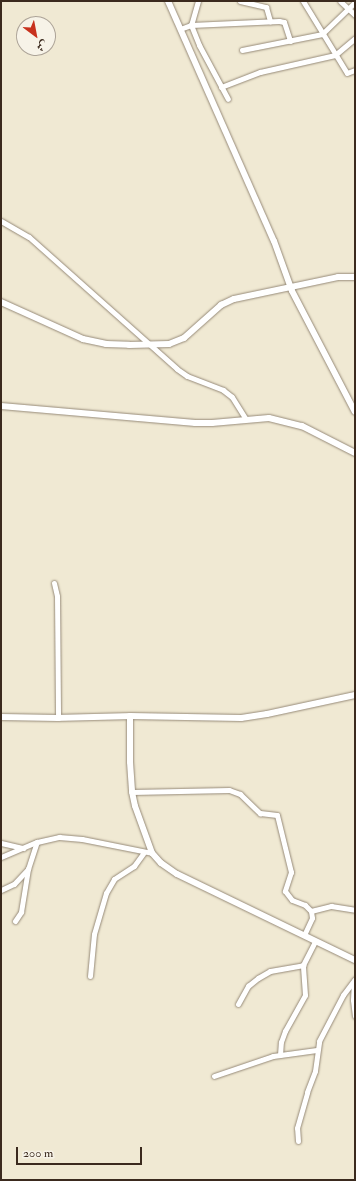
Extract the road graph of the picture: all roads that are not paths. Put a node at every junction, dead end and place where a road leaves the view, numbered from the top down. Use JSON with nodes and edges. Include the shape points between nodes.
{"nodes":[{"id":1,"x":168,"y":1,"type":"edge"},
{"id":2,"x":198,"y":1,"type":"edge"},
{"id":3,"x":240,"y":1,"type":"edge"},
{"id":4,"x":303,"y":1,"type":"edge"},
{"id":5,"x":340,"y":1,"type":"edge"},
{"id":6,"x":355,"y":2,"type":"edge"},
{"id":7,"x":349,"y":9,"type":"junction"},
{"id":8,"x":355,"y":15,"type":"edge"},
{"id":9,"x":270,"y":21,"type":"junction"},
{"id":10,"x":191,"y":25,"type":"junction"},
{"id":11,"x":180,"y":29,"type":"junction"},
{"id":12,"x":322,"y":34,"type":"junction"},
{"id":13,"x":355,"y":38,"type":"edge"},
{"id":14,"x":290,"y":41,"type":"junction"},
{"id":15,"x":199,"y":45,"type":"junction"},
{"id":16,"x":188,"y":50,"type":"junction"},
{"id":17,"x":242,"y":50,"type":"dead end"},
{"id":18,"x":335,"y":55,"type":"junction"},
{"id":19,"x":355,"y":70,"type":"edge"},
{"id":20,"x":221,"y":87,"type":"junction"},
{"id":21,"x":228,"y":99,"type":"dead end"},
{"id":22,"x":1,"y":221,"type":"edge"},
{"id":23,"x":355,"y":277,"type":"edge"},
{"id":24,"x":291,"y":288,"type":"junction"},
{"id":25,"x":1,"y":302,"type":"edge"},
{"id":26,"x":148,"y":345,"type":"junction"},
{"id":27,"x":1,"y":406,"type":"edge"},
{"id":28,"x":355,"y":412,"type":"edge"},
{"id":29,"x":246,"y":419,"type":"junction"},
{"id":30,"x":355,"y":453,"type":"edge"},
{"id":31,"x":54,"y":583,"type":"dead end"},
{"id":32,"x":355,"y":695,"type":"edge"},
{"id":33,"x":130,"y":716,"type":"junction"},
{"id":34,"x":1,"y":717,"type":"edge"},
{"id":35,"x":58,"y":718,"type":"junction"},
{"id":36,"x":132,"y":792,"type":"junction"},
{"id":37,"x":37,"y":842,"type":"junction"},
{"id":38,"x":1,"y":843,"type":"edge"},
{"id":39,"x":24,"y":848,"type":"junction"},
{"id":40,"x":144,"y":852,"type":"junction"},
{"id":41,"x":152,"y":853,"type":"junction"},
{"id":42,"x":1,"y":857,"type":"edge"},
{"id":43,"x":28,"y":869,"type":"junction"},
{"id":44,"x":1,"y":890,"type":"edge"},
{"id":45,"x":355,"y":910,"type":"edge"},
{"id":46,"x":311,"y":911,"type":"junction"},
{"id":47,"x":15,"y":921,"type":"dead end"},
{"id":48,"x":304,"y":935,"type":"junction"},
{"id":49,"x":315,"y":941,"type":"junction"},
{"id":50,"x":355,"y":960,"type":"edge"},
{"id":51,"x":303,"y":965,"type":"junction"},
{"id":52,"x":90,"y":976,"type":"dead end"},
{"id":53,"x":355,"y":980,"type":"edge"},
{"id":54,"x":238,"y":1004,"type":"dead end"},
{"id":55,"x":355,"y":1016,"type":"edge"},
{"id":56,"x":318,"y":1050,"type":"junction"},
{"id":57,"x":280,"y":1055,"type":"junction"},
{"id":58,"x":214,"y":1076,"type":"dead end"},
{"id":59,"x":298,"y":1142,"type":"dead end"}],
"edges":[{"from":1,"to":11,"type":"street"},
{"from":2,"to":10,"type":"street"},
{"from":3,"to":9,"type":"street","via":[[266,7]]},
{"from":4,"to":12,"type":"street"},
{"from":5,"to":7,"type":"street"},
{"from":6,"to":7,"type":"street"},
{"from":7,"to":8,"type":"street"},
{"from":7,"to":12,"type":"street"},
{"from":9,"to":10,"type":"street"},
{"from":9,"to":14,"type":"street","via":[[283,21]]},
{"from":10,"to":11,"type":"street"},
{"from":10,"to":15,"type":"street"},
{"from":11,"to":16,"type":"street"},
{"from":12,"to":14,"type":"street"},
{"from":12,"to":18,"type":"street"},
{"from":13,"to":18,"type":"street"},
{"from":14,"to":17,"type":"street"},
{"from":15,"to":16,"type":"street"},
{"from":15,"to":20,"type":"street"},
{"from":16,"to":24,"type":"street","via":[[274,241]]},
{"from":18,"to":19,"type":"street","via":[[347,73]]},
{"from":18,"to":20,"type":"street","via":[[260,72]]},
{"from":20,"to":21,"type":"street"},
{"from":22,"to":26,"type":"street","via":[[29,237]]},
{"from":23,"to":24,"type":"street","via":[[338,277]]},
{"from":24,"to":26,"type":"street","via":[[234,299],[221,305],[184,338],[169,344]]},
{"from":24,"to":28,"type":"street"},
{"from":25,"to":26,"type":"street","via":[[83,339],[106,344]]},
{"from":26,"to":29,"type":"street","via":[[187,376],[217,387],[232,397]]},
{"from":27,"to":29,"type":"street","via":[[195,423]]},
{"from":29,"to":30,"type":"street","via":[[269,418],[302,426]]},
{"from":31,"to":35,"type":"street","via":[[57,596]]},
{"from":32,"to":33,"type":"street","via":[[241,718]]},
{"from":33,"to":35,"type":"street"},
{"from":33,"to":36,"type":"street"},
{"from":34,"to":35,"type":"street"},
{"from":36,"to":41,"type":"street"},
{"from":36,"to":46,"type":"street","via":[[229,790],[240,794],[260,813],[277,816],[290,872],[285,891],[292,900],[305,905]]},
{"from":37,"to":39,"type":"street"},
{"from":37,"to":40,"type":"street","via":[[65,837]]},
{"from":37,"to":43,"type":"street"},
{"from":38,"to":39,"type":"street"},
{"from":39,"to":42,"type":"street"},
{"from":40,"to":41,"type":"street"},
{"from":40,"to":52,"type":"street","via":[[134,866],[114,878],[106,893],[94,934]]},
{"from":41,"to":48,"type":"street","via":[[177,874]]},
{"from":43,"to":44,"type":"street","via":[[14,884]]},
{"from":43,"to":47,"type":"street","via":[[21,912]]},
{"from":45,"to":46,"type":"street","via":[[331,906]]},
{"from":46,"to":48,"type":"street","via":[[312,918]]},
{"from":48,"to":49,"type":"street"},
{"from":49,"to":50,"type":"street"},
{"from":49,"to":51,"type":"street"},
{"from":51,"to":54,"type":"street","via":[[270,971],[258,978],[244,992]]},
{"from":51,"to":57,"type":"street","via":[[305,994],[285,1032]]},
{"from":53,"to":55,"type":"street"},
{"from":53,"to":56,"type":"street","via":[[343,995]]},
{"from":56,"to":57,"type":"street"},
{"from":56,"to":59,"type":"street","via":[[315,1071],[297,1128]]},
{"from":57,"to":58,"type":"street"}]}
